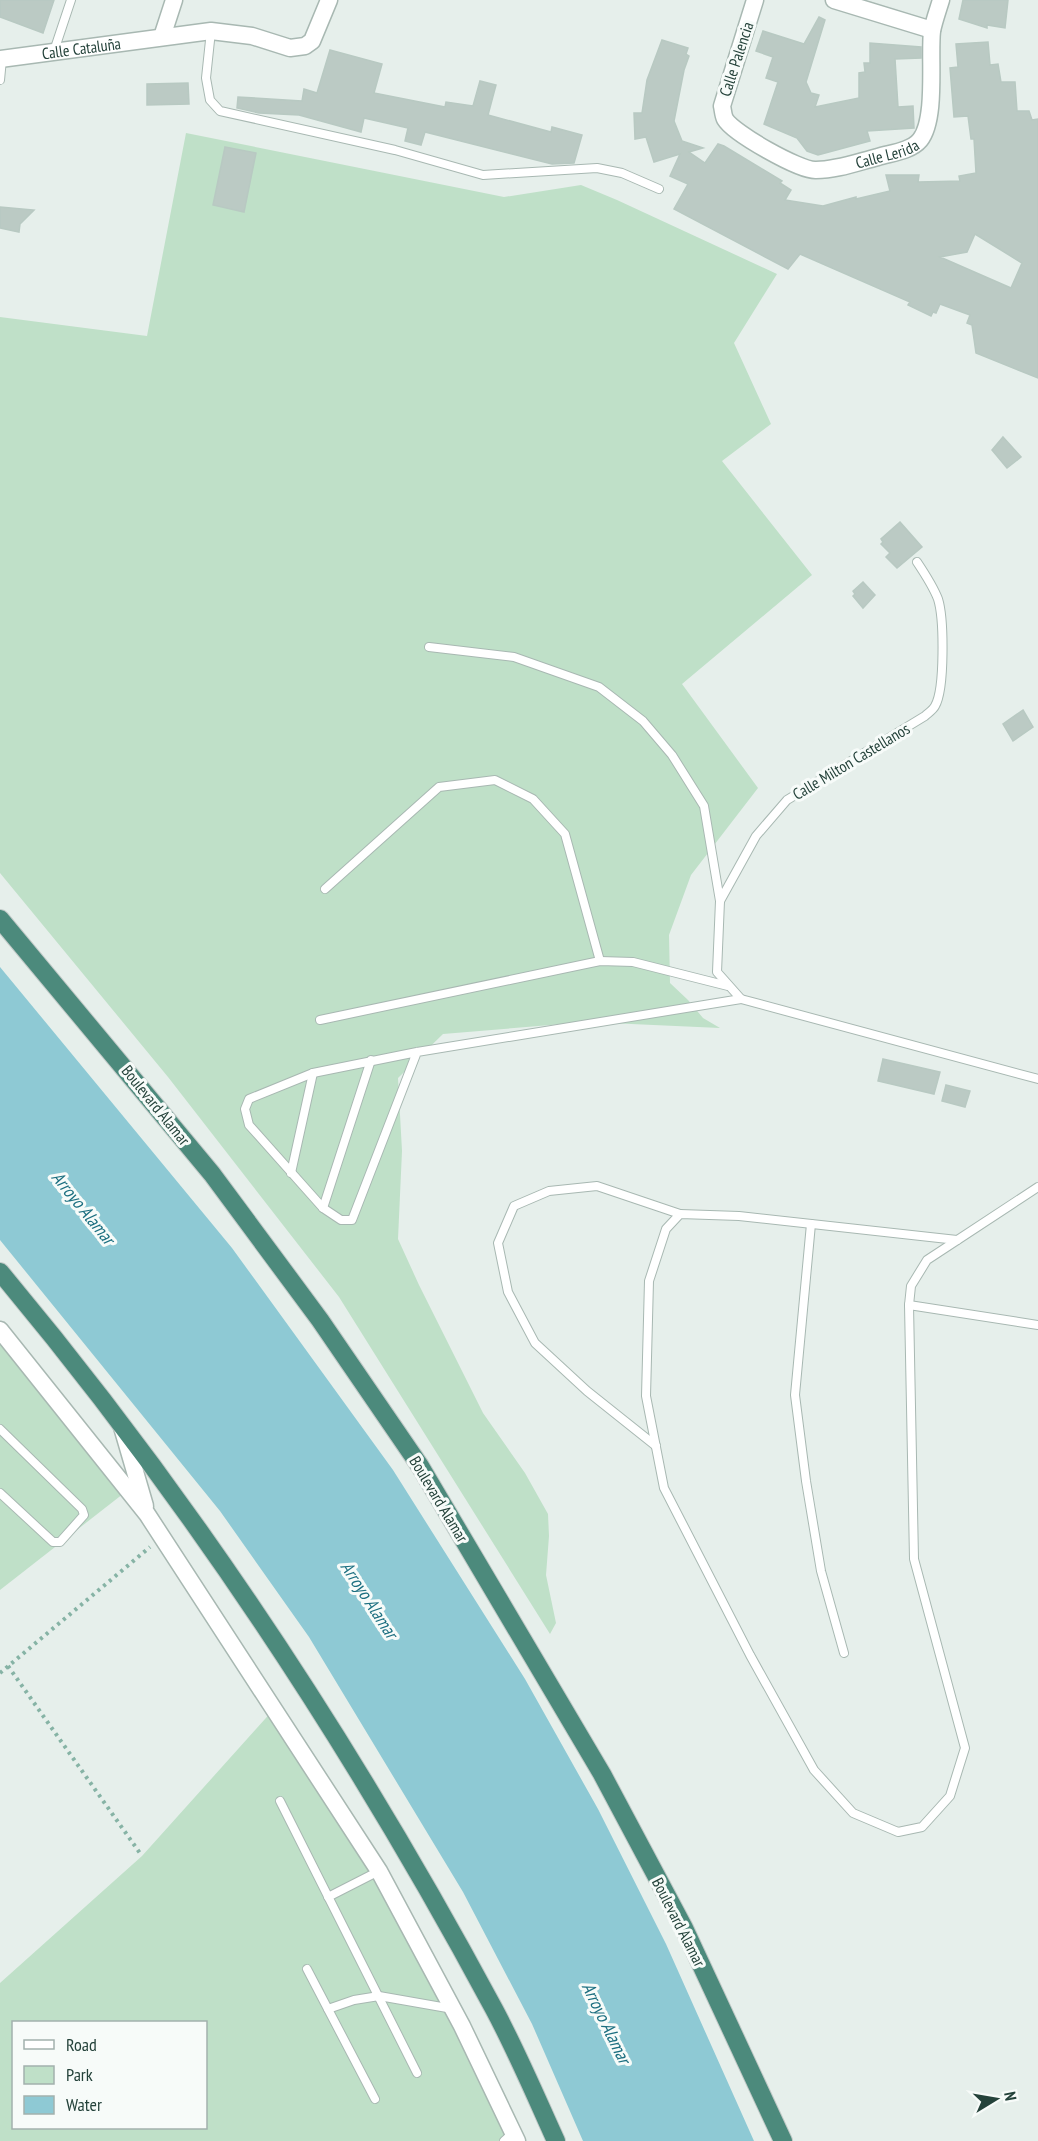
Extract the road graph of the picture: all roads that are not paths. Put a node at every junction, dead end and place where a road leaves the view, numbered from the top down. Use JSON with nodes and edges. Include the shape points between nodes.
{"nodes":[{"id":1,"x":71,"y":0,"type":"edge"},
{"id":2,"x":174,"y":0,"type":"edge"},
{"id":3,"x":329,"y":0,"type":"edge"},
{"id":4,"x":755,"y":0,"type":"edge"},
{"id":5,"x":834,"y":0,"type":"edge"},
{"id":6,"x":941,"y":0,"type":"edge"},
{"id":7,"x":933,"y":30,"type":"junction"},
{"id":8,"x":211,"y":31,"type":"junction"},
{"id":9,"x":162,"y":37,"type":"junction"},
{"id":10,"x":54,"y":51,"type":"junction"},
{"id":11,"x":1,"y":59,"type":"edge"},
{"id":12,"x":0,"y":80,"type":"edge"},
{"id":13,"x":725,"y":119,"type":"joint"},
{"id":14,"x":659,"y":189,"type":"dead end"},
{"id":15,"x":918,"y":562,"type":"dead end"},
{"id":16,"x":429,"y":647,"type":"dead end"},
{"id":17,"x":325,"y":889,"type":"dead end"},
{"id":18,"x":720,"y":901,"type":"junction"},
{"id":19,"x":0,"y":919,"type":"edge"},
{"id":20,"x":600,"y":961,"type":"junction"},
{"id":21,"x":729,"y":986,"type":"junction"},
{"id":22,"x":741,"y":999,"type":"junction"},
{"id":23,"x":320,"y":1020,"type":"dead end"},
{"id":24,"x":417,"y":1052,"type":"junction"},
{"id":25,"x":371,"y":1060,"type":"junction"},
{"id":26,"x":313,"y":1072,"type":"junction"},
{"id":27,"x":1038,"y":1079,"type":"edge"},
{"id":28,"x":291,"y":1173,"type":"junction"},
{"id":29,"x":1038,"y":1187,"type":"edge"},
{"id":30,"x":322,"y":1208,"type":"junction"},
{"id":31,"x":680,"y":1214,"type":"junction"},
{"id":32,"x":811,"y":1224,"type":"junction"},
{"id":33,"x":957,"y":1240,"type":"junction"},
{"id":34,"x":0,"y":1272,"type":"edge"},
{"id":35,"x":909,"y":1305,"type":"junction"},
{"id":36,"x":1038,"y":1325,"type":"edge"},
{"id":37,"x":0,"y":1330,"type":"edge"},
{"id":38,"x":120,"y":1421,"type":"junction"},
{"id":39,"x":0,"y":1429,"type":"edge"},
{"id":40,"x":656,"y":1446,"type":"junction"},
{"id":41,"x":0,"y":1493,"type":"edge"},
{"id":42,"x":147,"y":1514,"type":"junction"},
{"id":43,"x":844,"y":1653,"type":"dead end"},
{"id":44,"x":280,"y":1801,"type":"dead end"},
{"id":45,"x":379,"y":1871,"type":"junction"},
{"id":46,"x":328,"y":1897,"type":"junction"},
{"id":47,"x":307,"y":1969,"type":"dead end"},
{"id":48,"x":379,"y":1996,"type":"junction"},
{"id":49,"x":328,"y":2009,"type":"junction"},
{"id":50,"x":453,"y":2009,"type":"junction"},
{"id":51,"x":417,"y":2073,"type":"dead end"},
{"id":52,"x":375,"y":2099,"type":"dead end"},
{"id":53,"x":511,"y":2138,"type":"edge"},
{"id":54,"x":556,"y":2141,"type":"edge"},
{"id":55,"x":783,"y":2141,"type":"edge"}],
"edges":[{"from":1,"to":10,"type":"lane"},
{"from":2,"to":9,"type":"street"},
{"from":3,"to":8,"type":"street","name":"Calle Cataluña","via":[[312,41],[305,46],[290,48],[252,36]]},
{"from":4,"to":13,"type":"street","name":"Calle Palencia","via":[[722,106]]},
{"from":5,"to":7,"type":"street"},
{"from":6,"to":7,"type":"street","name":"Calle Lerida"},
{"from":7,"to":13,"type":"street","name":"Calle Lerida","via":[[926,127],[920,140],[910,147],[814,171],[758,144]]},
{"from":8,"to":9,"type":"street","name":"Calle Cataluña"},
{"from":8,"to":14,"type":"lane","via":[[206,78],[210,100],[220,111],[395,150],[483,175],[597,168],[622,173]]},
{"from":9,"to":10,"type":"street","name":"Calle Cataluña"},
{"from":10,"to":11,"type":"street","name":"Calle Cataluña"},
{"from":11,"to":12,"type":"lane"},
{"from":15,"to":18,"type":"lane","name":"Calle Milton Castellanos","via":[[938,600],[942,618],[941,673],[934,707],[787,800],[756,836]]},
{"from":16,"to":18,"type":"lane","via":[[514,657],[599,687],[643,721],[672,755],[704,806]]},
{"from":17,"to":20,"type":"lane","via":[[439,788],[495,780],[533,799],[565,834]]},
{"from":18,"to":21,"type":"lane","name":"Calle Milton Castellanos","via":[[717,972]]},
{"from":19,"to":55,"type":"highway","name":"Boulevard Alamar","via":[[212,1174],[320,1320],[420,1466],[602,1774],[684,1928]]},
{"from":20,"to":21,"type":"lane","via":[[633,962]]},
{"from":20,"to":23,"type":"lane"},
{"from":21,"to":22,"type":"lane","name":"Calle Milton Castellanos"},
{"from":22,"to":24,"type":"lane"},
{"from":22,"to":27,"type":"lane"},
{"from":24,"to":25,"type":"lane"},
{"from":24,"to":30,"type":"lane","via":[[352,1220],[341,1220]]},
{"from":25,"to":26,"type":"lane"},
{"from":25,"to":30,"type":"lane"},
{"from":26,"to":28,"type":"lane"},
{"from":26,"to":28,"type":"lane","via":[[249,1099],[245,1109],[249,1125]]},
{"from":28,"to":30,"type":"lane"},
{"from":29,"to":33,"type":"lane"},
{"from":31,"to":32,"type":"lane"},
{"from":31,"to":40,"type":"lane","via":[[666,1229],[649,1281],[646,1396]]},
{"from":31,"to":40,"type":"lane","via":[[597,1186],[549,1191],[514,1206],[498,1242],[507,1292],[535,1343]]},
{"from":32,"to":33,"type":"lane"},
{"from":32,"to":43,"type":"lane","via":[[795,1395],[820,1571]]},
{"from":33,"to":35,"type":"lane","via":[[927,1260],[911,1286]]},
{"from":34,"to":38,"type":"highway"},
{"from":35,"to":36,"type":"lane"},
{"from":35,"to":40,"type":"lane","via":[[914,1559],[965,1748],[950,1796],[922,1827],[898,1833],[853,1813],[814,1770],[664,1488]]},
{"from":37,"to":42,"type":"street"},
{"from":38,"to":42,"type":"street"},
{"from":38,"to":54,"type":"highway","via":[[304,1683],[387,1818],[495,2012]]},
{"from":39,"to":41,"type":"lane","via":[[84,1515],[60,1542],[53,1542]]},
{"from":42,"to":45,"type":"street"},
{"from":44,"to":46,"type":"lane"},
{"from":45,"to":46,"type":"lane"},
{"from":45,"to":50,"type":"street"},
{"from":46,"to":48,"type":"lane"},
{"from":47,"to":49,"type":"lane"},
{"from":48,"to":49,"type":"lane"},
{"from":48,"to":50,"type":"lane"},
{"from":48,"to":51,"type":"lane"},
{"from":49,"to":52,"type":"lane"},
{"from":50,"to":53,"type":"street"}]}
